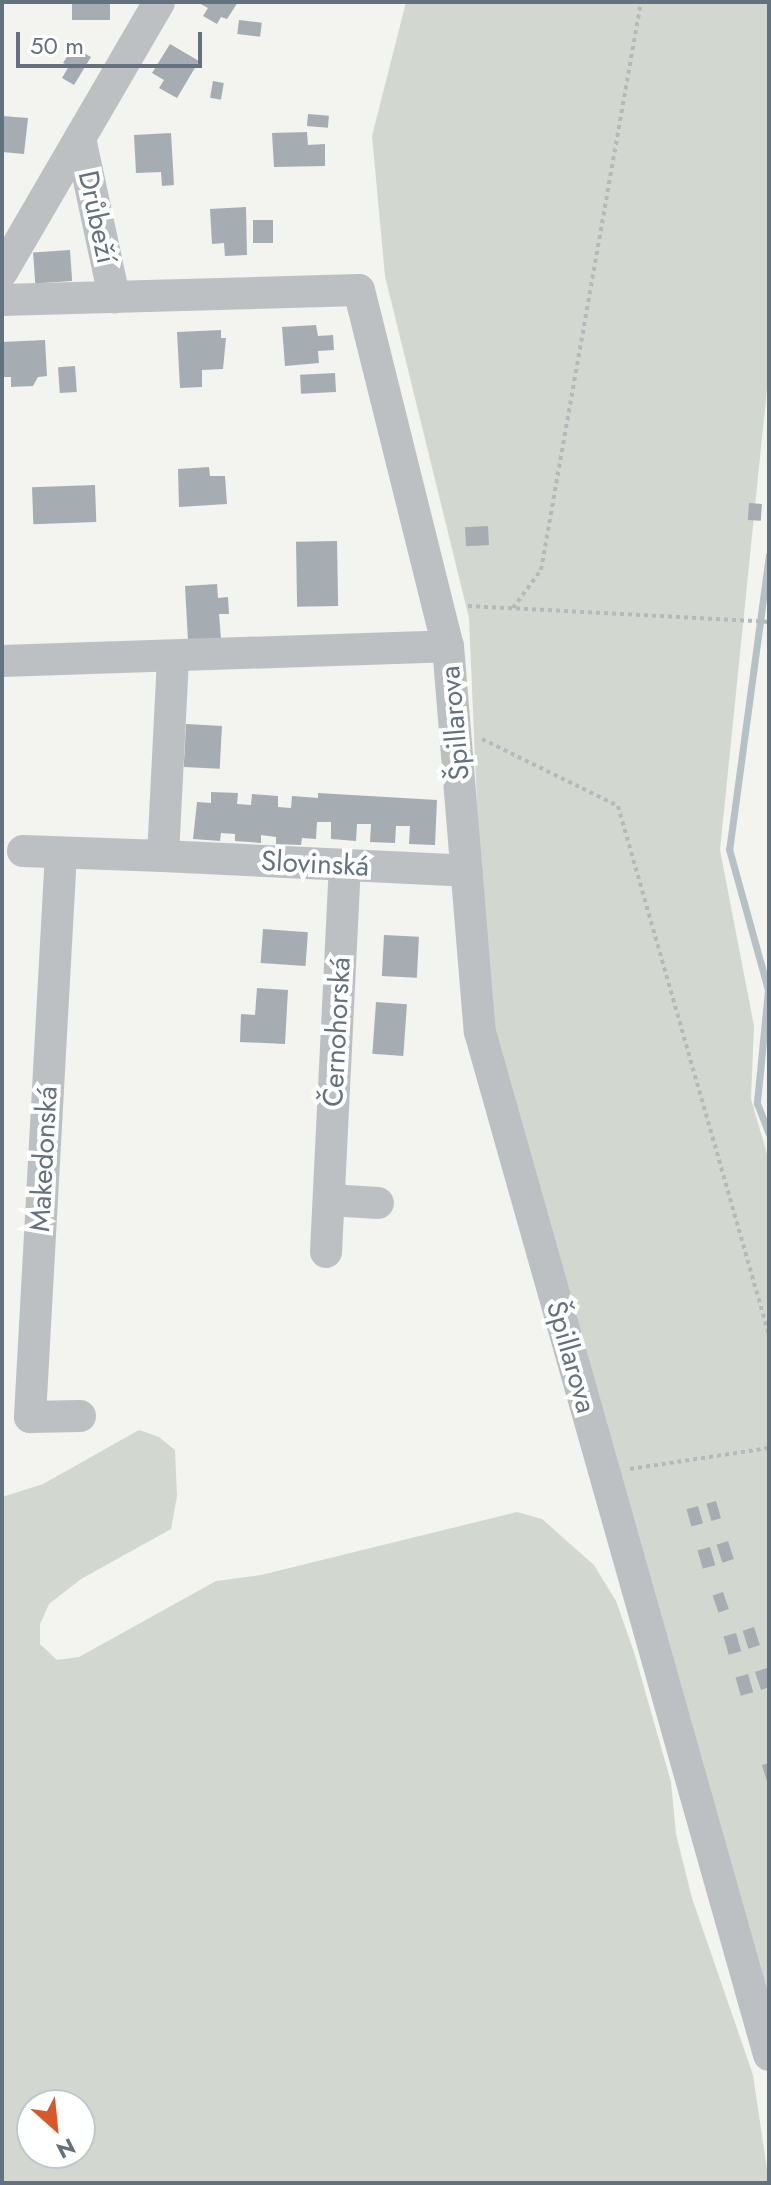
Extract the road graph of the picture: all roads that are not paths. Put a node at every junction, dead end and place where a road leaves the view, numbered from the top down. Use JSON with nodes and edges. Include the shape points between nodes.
{"nodes":[{"id":1,"x":159,"y":2,"type":"edge"},
{"id":2,"x":80,"y":138,"type":"junction"},
{"id":3,"x":2,"y":272,"type":"edge"},
{"id":4,"x":114,"y":297,"type":"junction"},
{"id":5,"x":2,"y":300,"type":"edge"},
{"id":6,"x":448,"y":646,"type":"junction"},
{"id":7,"x":173,"y":656,"type":"junction"},
{"id":8,"x":2,"y":661,"type":"edge"},
{"id":9,"x":23,"y":851,"type":"dead end"},
{"id":10,"x":61,"y":853,"type":"junction"},
{"id":11,"x":163,"y":856,"type":"junction"},
{"id":12,"x":345,"y":865,"type":"junction"},
{"id":13,"x":467,"y":871,"type":"junction"},
{"id":14,"x":329,"y":1200,"type":"junction"},
{"id":15,"x":378,"y":1203,"type":"dead end"},
{"id":16,"x":326,"y":1252,"type":"dead end"},
{"id":17,"x":80,"y":1416,"type":"dead end"},
{"id":18,"x":769,"y":2055,"type":"edge"}],
"edges":[{"from":1,"to":2,"type":"street","name":"Drůbeží"},
{"from":2,"to":3,"type":"street","name":"Drůbeží"},
{"from":2,"to":4,"type":"street","name":"Drůbeží"},
{"from":4,"to":5,"type":"street","name":"Špillarova"},
{"from":4,"to":6,"type":"street","name":"Špillarova","via":[[359,290]]},
{"from":6,"to":7,"type":"street","name":"Špillarova"},
{"from":6,"to":13,"type":"street","name":"Špillarova"},
{"from":7,"to":8,"type":"street","name":"Špillarova"},
{"from":7,"to":11,"type":"street"},
{"from":9,"to":10,"type":"street","name":"Slovinská"},
{"from":10,"to":11,"type":"street","name":"Slovinská"},
{"from":10,"to":17,"type":"street","name":"Makedonská","via":[[30,1417]]},
{"from":11,"to":12,"type":"street","name":"Slovinská"},
{"from":12,"to":13,"type":"street","name":"Slovinská"},
{"from":12,"to":14,"type":"street","name":"Černohorská"},
{"from":13,"to":18,"type":"street","name":"Špillarova","via":[[480,1032]]},
{"from":14,"to":15,"type":"street"},
{"from":14,"to":16,"type":"street","name":"Černohorská"}]}
